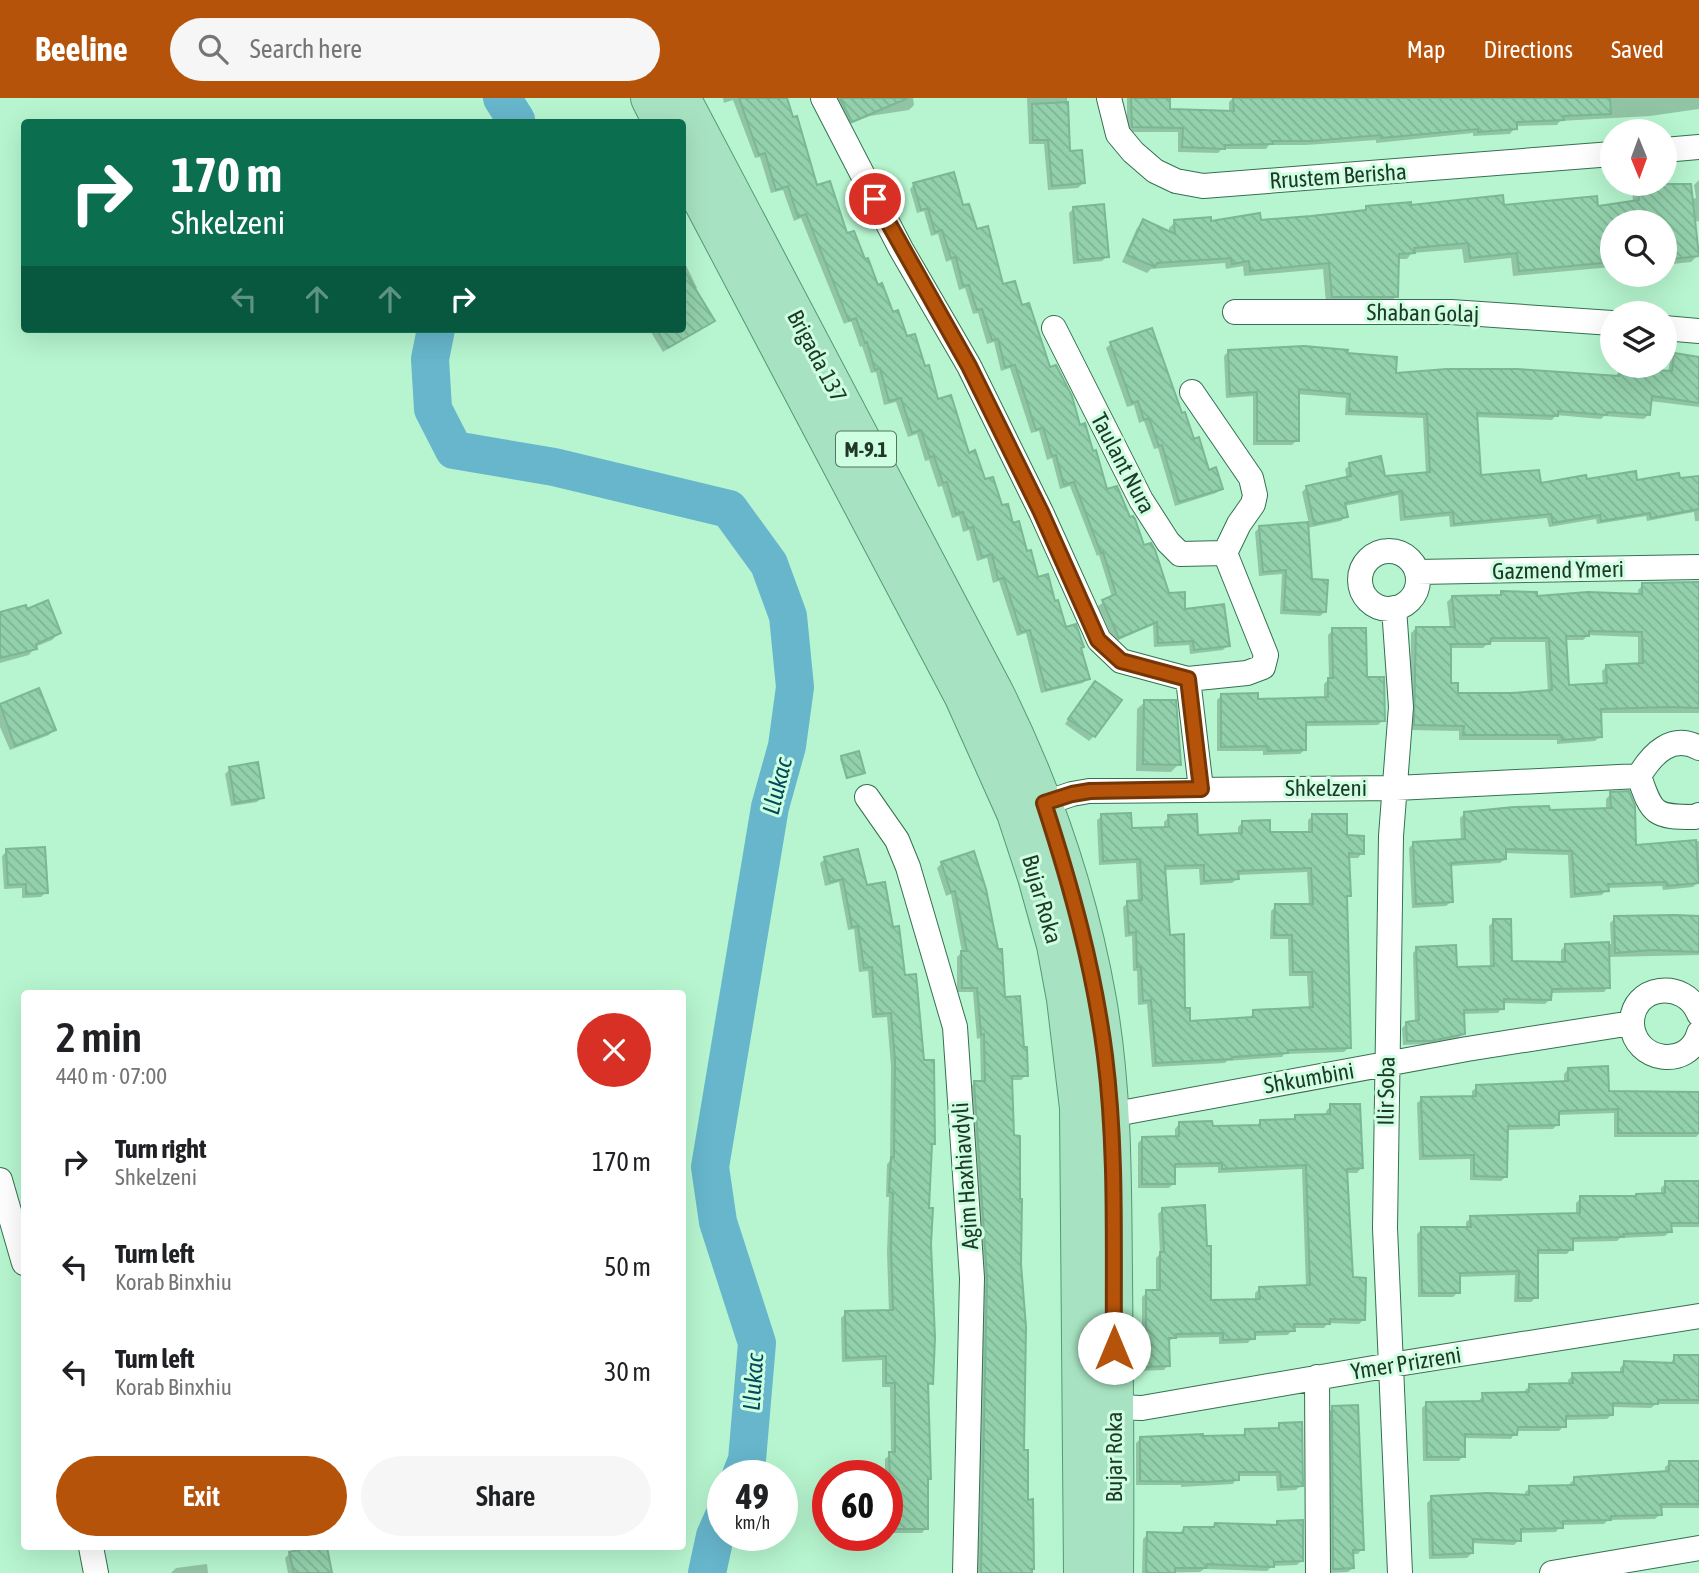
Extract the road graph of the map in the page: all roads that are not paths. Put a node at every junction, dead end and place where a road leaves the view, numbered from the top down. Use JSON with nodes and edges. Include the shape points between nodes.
{"nodes":[{"id":1,"x":650,"y":98,"type":"edge"},
{"id":2,"x":681,"y":98,"type":"edge"},
{"id":3,"x":823,"y":98,"type":"edge"},
{"id":4,"x":1110,"y":98,"type":"edge"},
{"id":5,"x":660,"y":119,"type":"edge"},
{"id":6,"x":1699,"y":147,"type":"edge"},
{"id":7,"x":1677,"y":149,"type":"edge"},
{"id":8,"x":1600,"y":155,"type":"edge"},
{"id":9,"x":686,"y":170,"type":"edge"},
{"id":10,"x":1234,"y":312,"type":"dead end"},
{"id":11,"x":1600,"y":322,"type":"edge"},
{"id":12,"x":1054,"y":328,"type":"dead end"},
{"id":13,"x":1677,"y":329,"type":"edge"},
{"id":14,"x":1699,"y":331,"type":"edge"},
{"id":15,"x":1192,"y":392,"type":"dead end"},
{"id":16,"x":1225,"y":552,"type":"junction"},
{"id":17,"x":1699,"y":567,"type":"edge"},
{"id":18,"x":1417,"y":572,"type":"junction"},
{"id":19,"x":1394,"y":608,"type":"junction"},
{"id":20,"x":1188,"y":679,"type":"junction"},
{"id":21,"x":1699,"y":748,"type":"edge"},
{"id":22,"x":1639,"y":776,"type":"junction"},
{"id":23,"x":1201,"y":789,"type":"junction"},
{"id":24,"x":1396,"y":789,"type":"junction"},
{"id":25,"x":867,"y":797,"type":"dead end"},
{"id":26,"x":1030,"y":808,"type":"junction"},
{"id":27,"x":1699,"y":815,"type":"edge"},
{"id":28,"x":1699,"y":1014,"type":"edge"},
{"id":29,"x":1632,"y":1023,"type":"junction"},
{"id":30,"x":1699,"y":1033,"type":"edge"},
{"id":31,"x":1387,"y":1064,"type":"junction"},
{"id":32,"x":1110,"y":1115,"type":"junction"},
{"id":33,"x":0,"y":1180,"type":"edge"},
{"id":34,"x":21,"y":1253,"type":"edge"},
{"id":35,"x":1699,"y":1317,"type":"edge"},
{"id":36,"x":1391,"y":1365,"type":"junction"},
{"id":37,"x":1317,"y":1377,"type":"junction"},
{"id":38,"x":1114,"y":1408,"type":"junction"},
{"id":39,"x":1699,"y":1548,"type":"edge"},
{"id":40,"x":92,"y":1550,"type":"edge"},
{"id":41,"x":96,"y":1573,"type":"edge"},
{"id":42,"x":965,"y":1573,"type":"edge"},
{"id":43,"x":1083,"y":1573,"type":"edge"},
{"id":44,"x":1114,"y":1573,"type":"edge"},
{"id":45,"x":1318,"y":1573,"type":"edge"},
{"id":46,"x":1400,"y":1573,"type":"edge"},
{"id":47,"x":1552,"y":1573,"type":"edge"}],
"edges":[{"from":1,"to":5,"type":"main road"},
{"from":2,"to":26,"type":"main road","name":"Brigada 137","number":"M-9.1","via":[[995,694]]},
{"from":3,"to":20,"type":"street","via":[[901,249],[969,366],[1098,640],[1121,661]]},
{"from":4,"to":8,"type":"street","name":"Rrustem Berisha","via":[[1118,134],[1133,152],[1155,171],[1203,186]]},
{"from":6,"to":7,"type":"street"},
{"from":9,"to":26,"type":"main road","name":"Brigada 137","number":"M-9.1","via":[[964,696]]},
{"from":10,"to":11,"type":"street","name":"Shaban Golaj","via":[[1451,312]]},
{"from":12,"to":16,"type":"street","name":"Taulant Nura","via":[[1141,500],[1168,542],[1180,554]]},
{"from":13,"to":14,"type":"street"},
{"from":15,"to":16,"type":"street","via":[[1251,478],[1255,495]]},
{"from":16,"to":20,"type":"street","via":[[1266,655],[1263,667]]},
{"from":17,"to":18,"type":"street","name":"Gazmend Ymeri"},
{"from":18,"to":19,"type":"street","via":[[1413,597]]},
{"from":18,"to":19,"type":"street","via":[[1409,559],[1393,552],[1376,555],[1364,566],[1360,578],[1364,595],[1377,607]]},
{"from":19,"to":24,"type":"street","name":"Ilir Soba","via":[[1401,707]]},
{"from":20,"to":23,"type":"street"},
{"from":21,"to":22,"type":"street","via":[[1681,743],[1664,746]]},
{"from":22,"to":24,"type":"street","name":"Shkelzeni"},
{"from":22,"to":27,"type":"street","via":[[1648,802],[1665,817]]},
{"from":23,"to":24,"type":"street","name":"Shkelzeni"},
{"from":23,"to":26,"type":"street","name":"Shkelzeni","via":[[1090,791]]},
{"from":24,"to":31,"type":"street","name":"Ilir Soba"},
{"from":25,"to":42,"type":"street","name":"Agim Haxhiavdyli","via":[[897,840],[908,867],[954,1027],[972,1278]]},
{"from":26,"to":32,"type":"main road","name":"Bujar Roka","number":"M-9.1","via":[[1065,867],[1086,944]]},
{"from":26,"to":43,"type":"main road","name":"Bujar Roka","number":"M-9.1","via":[[1074,1053],[1081,1163]]},
{"from":28,"to":29,"type":"street","via":[[1692,1000],[1668,989],[1643,999]]},
{"from":29,"to":30,"type":"street","via":[[1643,1049],[1668,1058],[1691,1048]]},
{"from":29,"to":31,"type":"street","name":"Shkumbini"},
{"from":31,"to":32,"type":"street","name":"Shkumbini"},
{"from":31,"to":36,"type":"street","name":"Ilir Soba","via":[[1385,1228]]},
{"from":32,"to":38,"type":"main road","name":"Bujar Roka","number":"M-9.1"},
{"from":33,"to":34,"type":"street"},
{"from":35,"to":36,"type":"street","name":"Ymer Prizreni"},
{"from":36,"to":37,"type":"street","name":"Ymer Prizreni"},
{"from":36,"to":46,"type":"street","name":"Ilir Soba"},
{"from":37,"to":38,"type":"street","name":"Ymer Prizreni","via":[[1142,1408]]},
{"from":37,"to":45,"type":"street"},
{"from":38,"to":44,"type":"main road","name":"Bujar Roka","number":"M-9.1"},
{"from":39,"to":47,"type":"street"},
{"from":40,"to":41,"type":"street"}]}
